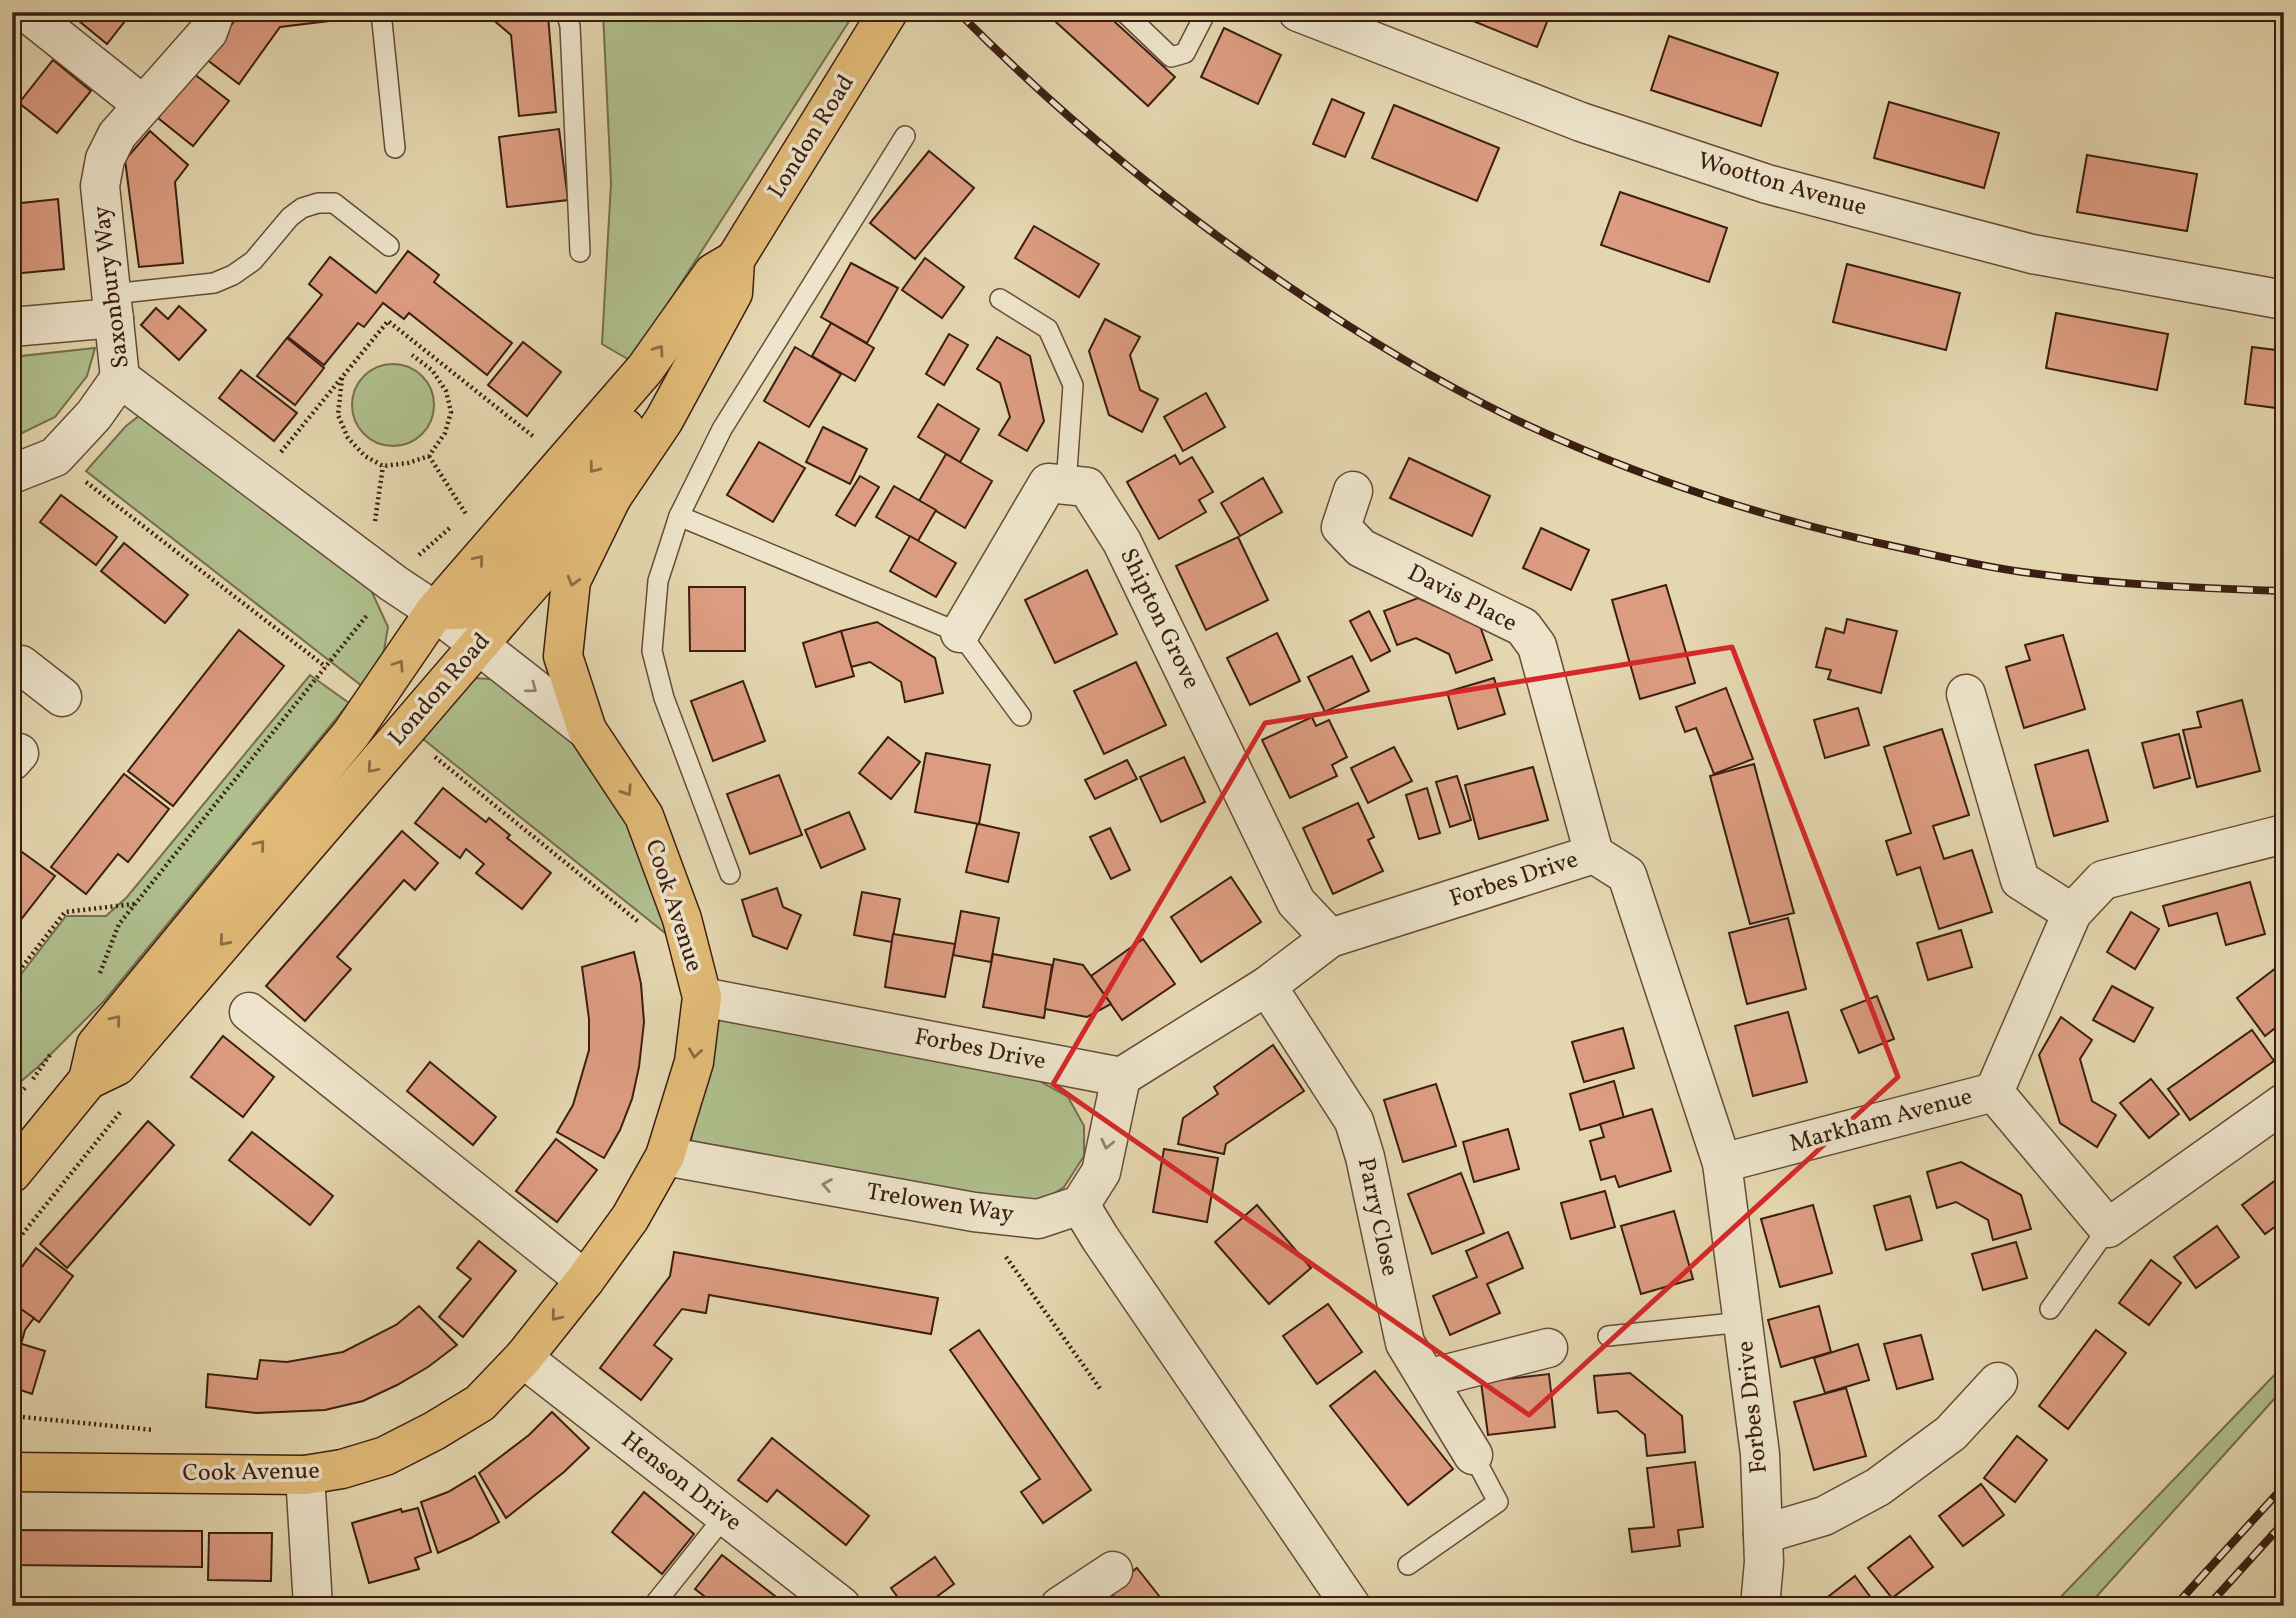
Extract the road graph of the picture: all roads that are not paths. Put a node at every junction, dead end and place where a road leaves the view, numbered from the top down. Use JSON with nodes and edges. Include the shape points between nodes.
{"nodes":[{"id":1,"x":26,"y":12,"type":"edge"},
{"id":2,"x":215,"y":12,"type":"edge"},
{"id":3,"x":381,"y":12,"type":"edge"},
{"id":4,"x":566,"y":12,"type":"edge"},
{"id":5,"x":1124,"y":12,"type":"edge"},
{"id":6,"x":1206,"y":12,"type":"edge"},
{"id":7,"x":1298,"y":12,"type":"edge"},
{"id":8,"x":886,"y":15,"type":"edge"},
{"id":9,"x":143,"y":104,"type":"junction"},
{"id":10,"x":905,"y":136,"type":"dead end"},
{"id":11,"x":395,"y":148,"type":"dead end"},
{"id":12,"x":389,"y":246,"type":"dead end"},
{"id":13,"x":580,"y":252,"type":"dead end"},
{"id":14,"x":735,"y":260,"type":"junction"},
{"id":15,"x":1000,"y":299,"type":"dead end"},
{"id":16,"x":2284,"y":300,"type":"edge"},
{"id":17,"x":113,"y":306,"type":"junction"},
{"id":18,"x":12,"y":327,"type":"edge"},
{"id":19,"x":692,"y":369,"type":"junction"},
{"id":20,"x":120,"y":378,"type":"junction"},
{"id":21,"x":12,"y":474,"type":"edge"},
{"id":22,"x":1066,"y":485,"type":"junction"},
{"id":23,"x":1353,"y":491,"type":"dead end"},
{"id":24,"x":612,"y":496,"type":"junction"},
{"id":25,"x":679,"y":516,"type":"junction"},
{"id":26,"x":435,"y":611,"type":"junction"},
{"id":27,"x":960,"y":633,"type":"junction"},
{"id":28,"x":478,"y":646,"type":"junction"},
{"id":29,"x":12,"y":666,"type":"edge"},
{"id":30,"x":1966,"y":694,"type":"dead end"},
{"id":31,"x":62,"y":697,"type":"dead end"},
{"id":32,"x":1021,"y":716,"type":"dead end"},
{"id":33,"x":587,"y":730,"type":"junction"},
{"id":34,"x":12,"y":753,"type":"edge"},
{"id":35,"x":12,"y":761,"type":"edge"},
{"id":36,"x":2284,"y":834,"type":"edge"},
{"id":37,"x":1594,"y":854,"type":"junction"},
{"id":38,"x":730,"y":874,"type":"dead end"},
{"id":39,"x":2072,"y":913,"type":"junction"},
{"id":40,"x":1330,"y":938,"type":"junction"},
{"id":41,"x":1267,"y":986,"type":"junction"},
{"id":42,"x":702,"y":997,"type":"junction"},
{"id":43,"x":249,"y":1012,"type":"dead end"},
{"id":44,"x":1121,"y":1077,"type":"junction"},
{"id":45,"x":88,"y":1080,"type":"junction"},
{"id":46,"x":1994,"y":1092,"type":"junction"},
{"id":47,"x":2284,"y":1103,"type":"edge"},
{"id":48,"x":665,"y":1156,"type":"junction"},
{"id":49,"x":1722,"y":1163,"type":"junction"},
{"id":50,"x":14,"y":1170,"type":"edge"},
{"id":51,"x":1080,"y":1205,"type":"junction"},
{"id":52,"x":2108,"y":1228,"type":"junction"},
{"id":53,"x":585,"y":1280,"type":"junction"},
{"id":54,"x":2050,"y":1309,"type":"dead end"},
{"id":55,"x":1743,"y":1322,"type":"junction"},
{"id":56,"x":1608,"y":1336,"type":"dead end"},
{"id":57,"x":1548,"y":1348,"type":"dead end"},
{"id":58,"x":523,"y":1357,"type":"junction"},
{"id":59,"x":1427,"y":1378,"type":"junction"},
{"id":60,"x":1998,"y":1382,"type":"dead end"},
{"id":61,"x":1473,"y":1455,"type":"joint"},
{"id":62,"x":12,"y":1459,"type":"edge"},
{"id":63,"x":12,"y":1472,"type":"edge"},
{"id":64,"x":51,"y":1472,"type":"junction"},
{"id":65,"x":305,"y":1475,"type":"junction"},
{"id":66,"x":724,"y":1517,"type":"junction"},
{"id":67,"x":1763,"y":1534,"type":"junction"},
{"id":68,"x":1408,"y":1565,"type":"dead end"},
{"id":69,"x":1113,"y":1571,"type":"dead end"},
{"id":70,"x":313,"y":1606,"type":"edge"},
{"id":71,"x":653,"y":1606,"type":"edge"},
{"id":72,"x":841,"y":1606,"type":"edge"},
{"id":73,"x":1060,"y":1606,"type":"edge"},
{"id":74,"x":1351,"y":1606,"type":"edge"},
{"id":75,"x":1760,"y":1606,"type":"edge"}],
"edges":[{"from":1,"to":9,"type":"street"},
{"from":2,"to":9,"type":"street","name":"Saxonbury Way","via":[[208,32]]},
{"from":3,"to":11,"type":"lane"},
{"from":4,"to":13,"type":"lane"},
{"from":5,"to":6,"type":"lane","via":[[1171,57],[1185,53]]},
{"from":7,"to":16,"type":"street","name":"Wootton Avenue","via":[[1581,122],[1767,184],[2032,254]]},
{"from":8,"to":14,"type":"main road","name":"London Road"},
{"from":9,"to":17,"type":"street","name":"Saxonbury Way","via":[[104,159],[100,186]]},
{"from":10,"to":25,"type":"lane","via":[[722,429]]},
{"from":12,"to":17,"type":"lane","via":[[334,203],[318,203],[290,217],[253,261],[233,275]]},
{"from":14,"to":19,"type":"main road","name":"London Road","via":[[733,293]]},
{"from":26,"to":14,"type":"main road","name":"London Road","one_way":true,"via":[[645,369],[713,273]]},
{"from":15,"to":22,"type":"lane","via":[[1048,329],[1073,385]]},
{"from":17,"to":18,"type":"street"},
{"from":17,"to":20,"type":"street","name":"Saxonbury Way"},
{"from":19,"to":24,"type":"main road","name":"London Road"},
{"from":19,"to":26,"type":"main road","one_way":true,"via":[[653,391],[574,494],[471,610]]},
{"from":20,"to":21,"type":"street","via":[[55,457]]},
{"from":20,"to":26,"type":"street","name":"Saxonbury Way"},
{"from":22,"to":27,"type":"street","via":[[1048,483]]},
{"from":22,"to":40,"type":"street","name":"Shipton Grove","via":[[1087,487],[1122,542],[1296,902]]},
{"from":23,"to":37,"type":"street","name":"Davis Place","via":[[1341,527],[1361,548],[1523,627],[1537,646]]},
{"from":24,"to":28,"type":"main road","name":"London Road"},
{"from":24,"to":33,"type":"main road","name":"Cook Avenue","one_way":true,"via":[[571,581],[563,656]]},
{"from":25,"to":27,"type":"lane"},
{"from":25,"to":38,"type":"lane","via":[[657,581],[652,651],[664,698]]},
{"from":26,"to":28,"type":"street","name":"Cook Avenue"},
{"from":45,"to":26,"type":"main road","name":"London Road","one_way":true,"via":[[96,1045],[351,734]]},
{"from":27,"to":32,"type":"lane"},
{"from":28,"to":33,"type":"street","name":"Cook Avenue","one_way":true},
{"from":28,"to":45,"type":"main road","name":"London Road","one_way":true,"via":[[117,1066]]},
{"from":29,"to":31,"type":"street","via":[[21,665]]},
{"from":30,"to":39,"type":"street","via":[[2020,880]]},
{"from":33,"to":42,"type":"main road","name":"Cook Avenue","one_way":true,"via":[[643,816],[682,919]]},
{"from":34,"to":35,"type":"street","via":[[19,752]]},
{"from":36,"to":39,"type":"street","name":"Markham Avenue","via":[[2103,880]]},
{"from":37,"to":40,"type":"street","name":"Forbes Drive"},
{"from":37,"to":49,"type":"street","name":"Forbes Drive","via":[[1627,875]]},
{"from":39,"to":46,"type":"street","name":"Markham Avenue"},
{"from":40,"to":41,"type":"street","name":"Forbes Drive"},
{"from":41,"to":44,"type":"street","name":"Forbes Drive"},
{"from":41,"to":59,"type":"street","name":"Parry Close","via":[[1354,1121],[1405,1343]]},
{"from":42,"to":44,"type":"street","name":"Forbes Drive"},
{"from":42,"to":48,"type":"main road","name":"Cook Avenue","one_way":true,"via":[[694,1062]]},
{"from":43,"to":53,"type":"street"},
{"from":44,"to":51,"type":"street","one_way":true,"via":[[1101,1172]]},
{"from":45,"to":50,"type":"main road","name":"London Road"},
{"from":46,"to":49,"type":"street","name":"Markham Avenue"},
{"from":46,"to":52,"type":"street"},
{"from":47,"to":52,"type":"street"},
{"from":51,"to":48,"type":"street","name":"Trelowen Way","one_way":true,"via":[[1038,1219],[974,1212]]},
{"from":48,"to":53,"type":"main road","name":"Cook Avenue","via":[[630,1218]]},
{"from":49,"to":55,"type":"street","name":"Forbes Drive"},
{"from":51,"to":74,"type":"street"},
{"from":52,"to":54,"type":"lane"},
{"from":53,"to":58,"type":"main road","name":"Cook Avenue","one_way":true},
{"from":55,"to":56,"type":"lane"},
{"from":55,"to":67,"type":"street","name":"Forbes Drive","via":[[1760,1454]]},
{"from":57,"to":59,"type":"street"},
{"from":58,"to":65,"type":"main road","name":"Cook Avenue","via":[[480,1403],[434,1431],[385,1456]]},
{"from":58,"to":66,"type":"street","name":"Henson Drive"},
{"from":59,"to":61,"type":"street","name":"Parry Close"},
{"from":60,"to":67,"type":"street","via":[[1951,1433],[1878,1487],[1824,1516]]},
{"from":61,"to":68,"type":"lane","via":[[1498,1502]]},
{"from":62,"to":64,"type":"main road"},
{"from":63,"to":64,"type":"main road","name":"Cook Avenue"},
{"from":64,"to":65,"type":"main road","name":"Cook Avenue"},
{"from":65,"to":70,"type":"street"},
{"from":66,"to":71,"type":"lane"},
{"from":66,"to":72,"type":"street","name":"Henson Drive"},
{"from":67,"to":75,"type":"street","name":"Forbes Drive"},
{"from":69,"to":73,"type":"street"}]}
